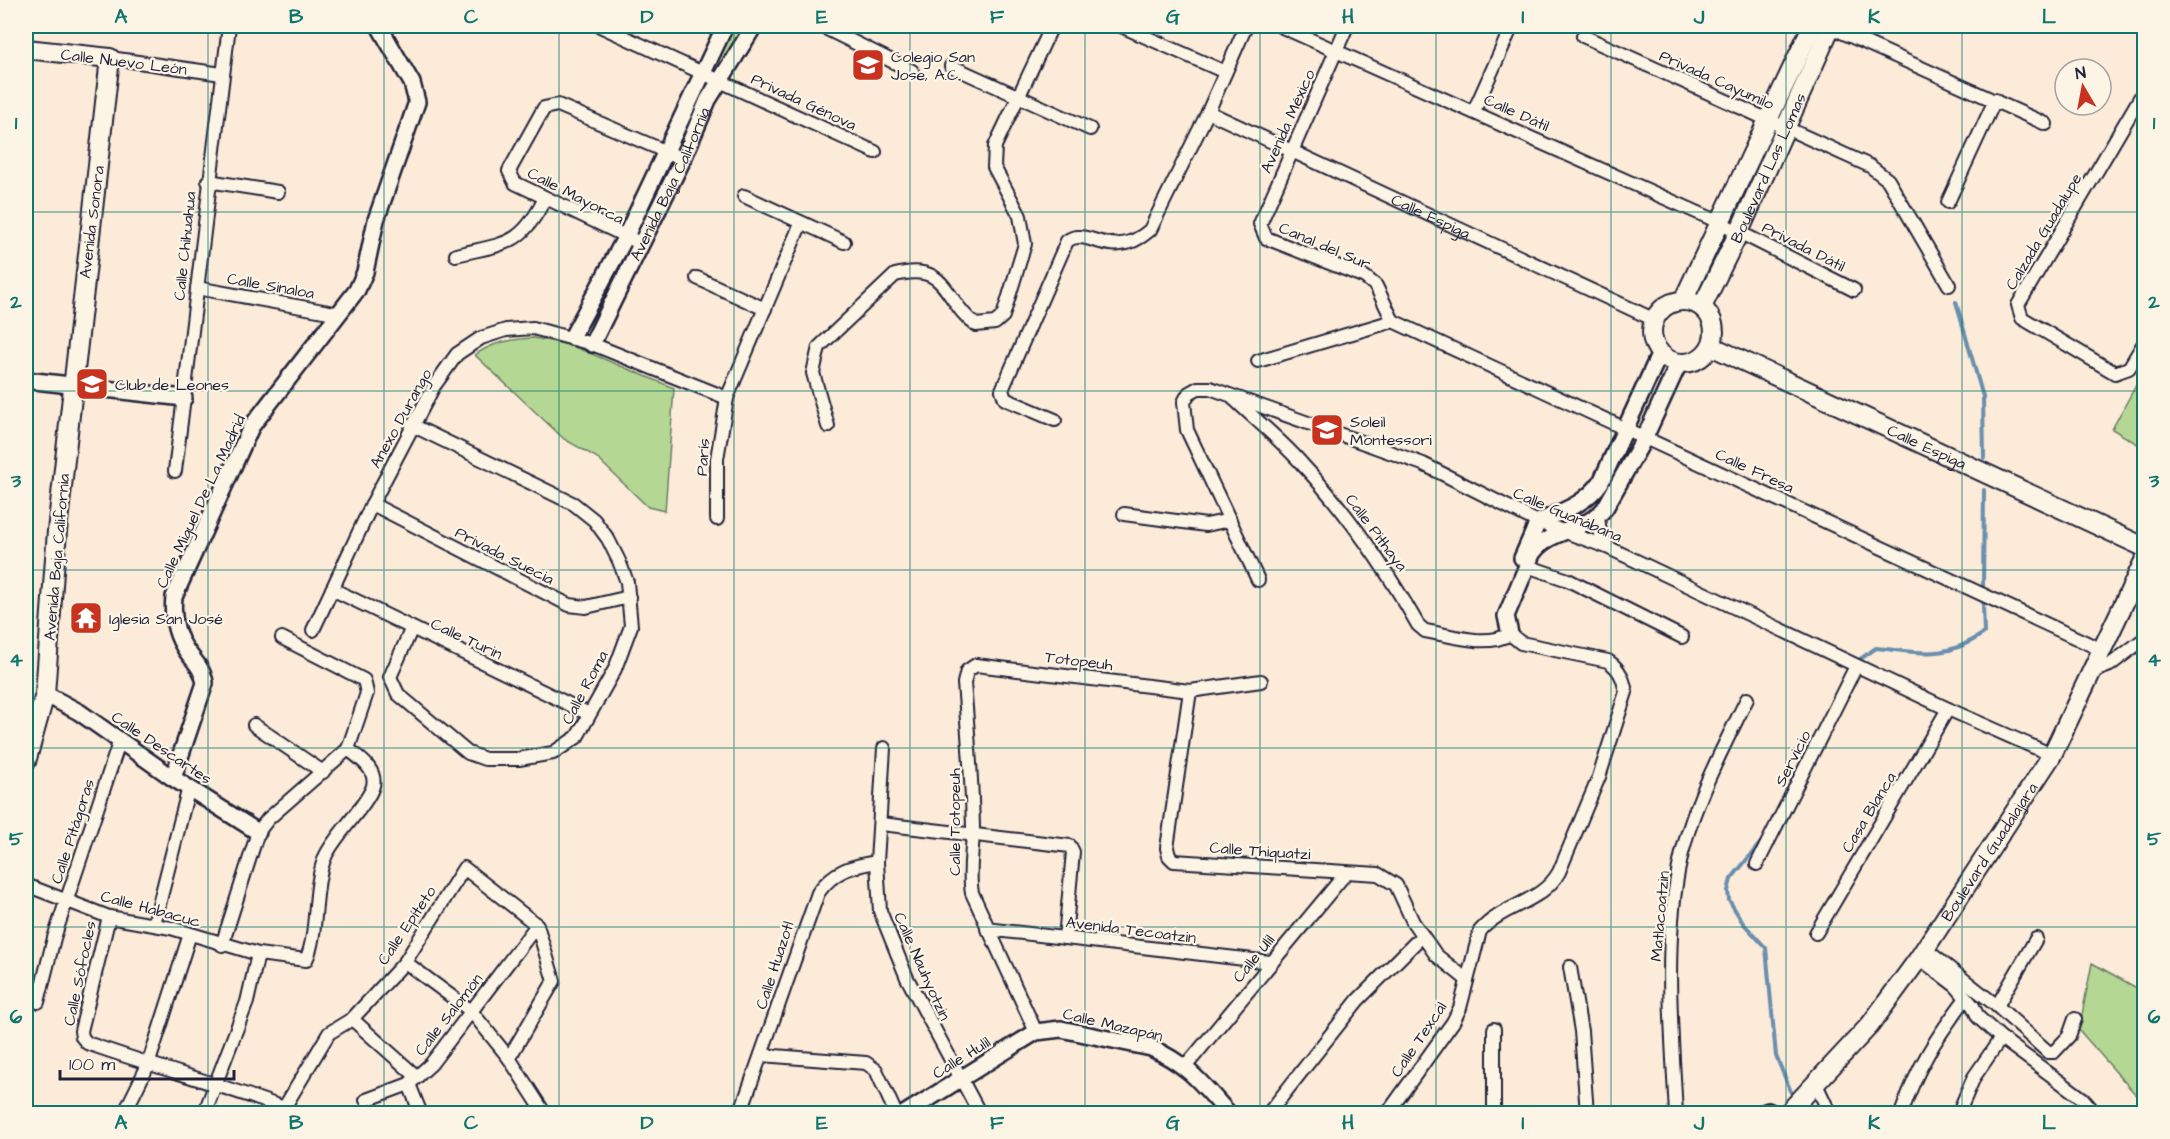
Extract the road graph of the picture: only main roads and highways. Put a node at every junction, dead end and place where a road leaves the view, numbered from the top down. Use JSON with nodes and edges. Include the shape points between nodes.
{"nodes":[{"id":1,"x":1812,"y":26,"type":"edge"},
{"id":2,"x":1830,"y":26,"type":"edge"},
{"id":3,"x":26,"y":49,"type":"edge"},
{"id":4,"x":110,"y":58,"type":"joint"},
{"id":5,"x":1683,"y":301,"type":"junction"},
{"id":6,"x":1702,"y":307,"type":"junction"},
{"id":7,"x":1711,"y":346,"type":"junction"},
{"id":8,"x":72,"y":386,"type":"joint"},
{"id":9,"x":2145,"y":547,"type":"edge"},
{"id":10,"x":2145,"y":561,"type":"edge"},
{"id":11,"x":26,"y":762,"type":"edge"},
{"id":12,"x":1784,"y":1112,"type":"edge"}],
"edges":[{"from":1,"to":5,"type":"main road","name":"Boulevard Las Lomas"},
{"from":2,"to":6,"type":"main road","name":"Boulevard Las Lomas"},
{"from":3,"to":4,"type":"main road","name":"Calle Nuevo León"},
{"from":4,"to":8,"type":"main road","name":"Avenida Sonora"},
{"from":5,"to":6,"type":"main road"},
{"from":5,"to":7,"type":"main road","via":[[1671,303],[1654,320],[1654,343],[1660,353],[1679,363],[1692,362]]},
{"from":6,"to":7,"type":"main road","via":[[1713,325]]},
{"from":7,"to":9,"type":"main road","name":"Calle Espiga"},
{"from":8,"to":11,"type":"main road","name":"Avenida Baja California","via":[[45,694]]},
{"from":10,"to":12,"type":"main road","name":"Boulevard Guadalajara","via":[[2052,755],[1870,1025]]}]}
